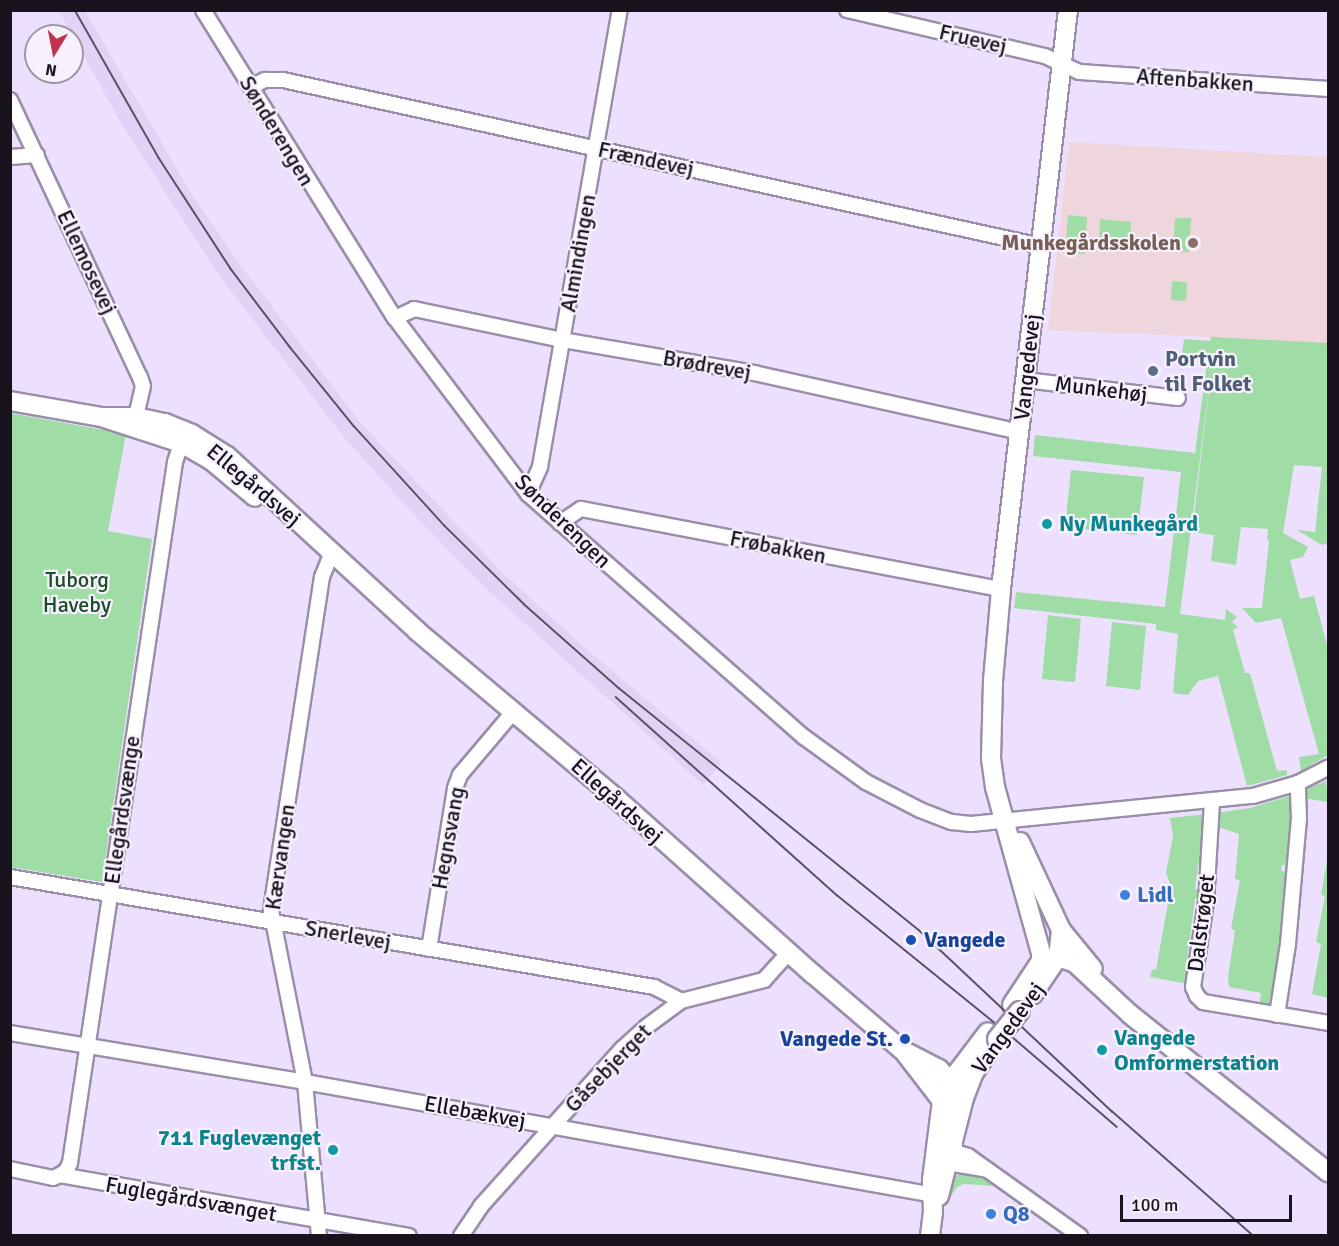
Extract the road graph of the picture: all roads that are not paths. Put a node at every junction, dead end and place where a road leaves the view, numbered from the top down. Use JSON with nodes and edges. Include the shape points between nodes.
{"nodes":[{"id":1,"x":203,"y":10,"type":"edge"},
{"id":2,"x":620,"y":10,"type":"edge"},
{"id":3,"x":847,"y":10,"type":"edge"},
{"id":4,"x":1068,"y":10,"type":"edge"},
{"id":5,"x":1062,"y":66,"type":"junction"},
{"id":6,"x":251,"y":87,"type":"junction"},
{"id":7,"x":1329,"y":88,"type":"edge"},
{"id":8,"x":10,"y":100,"type":"edge"},
{"id":9,"x":596,"y":148,"type":"junction"},
{"id":10,"x":36,"y":155,"type":"junction"},
{"id":11,"x":10,"y":157,"type":"edge"},
{"id":12,"x":1041,"y":246,"type":"junction"},
{"id":13,"x":394,"y":318,"type":"junction"},
{"id":14,"x":563,"y":340,"type":"junction"},
{"id":15,"x":1025,"y":380,"type":"junction"},
{"id":16,"x":1178,"y":398,"type":"dead end"},
{"id":17,"x":10,"y":401,"type":"edge"},
{"id":18,"x":135,"y":422,"type":"junction"},
{"id":19,"x":1020,"y":432,"type":"junction"},
{"id":20,"x":181,"y":443,"type":"junction"},
{"id":21,"x":528,"y":494,"type":"junction"},
{"id":22,"x":560,"y":523,"type":"junction"},
{"id":23,"x":332,"y":552,"type":"junction"},
{"id":24,"x":1001,"y":589,"type":"junction"},
{"id":25,"x":513,"y":711,"type":"junction"},
{"id":26,"x":1328,"y":771,"type":"edge"},
{"id":27,"x":1298,"y":783,"type":"junction"},
{"id":28,"x":1212,"y":802,"type":"junction"},
{"id":29,"x":1007,"y":819,"type":"junction"},
{"id":30,"x":1017,"y":866,"type":"junction"},
{"id":31,"x":10,"y":878,"type":"edge"},
{"id":32,"x":110,"y":894,"type":"junction"},
{"id":33,"x":272,"y":922,"type":"junction"},
{"id":34,"x":429,"y":949,"type":"junction"},
{"id":35,"x":789,"y":952,"type":"junction"},
{"id":36,"x":1064,"y":954,"type":"junction"},
{"id":37,"x":681,"y":1001,"type":"junction"},
{"id":38,"x":1277,"y":1015,"type":"junction"},
{"id":39,"x":1329,"y":1023,"type":"edge"},
{"id":40,"x":10,"y":1033,"type":"edge"},
{"id":41,"x":991,"y":1035,"type":"junction"},
{"id":42,"x":86,"y":1045,"type":"junction"},
{"id":43,"x":902,"y":1050,"type":"junction"},
{"id":44,"x":973,"y":1074,"type":"junction"},
{"id":45,"x":933,"y":1076,"type":"junction"},
{"id":46,"x":305,"y":1082,"type":"junction"},
{"id":47,"x":951,"y":1083,"type":"junction"},
{"id":48,"x":942,"y":1101,"type":"junction"},
{"id":49,"x":554,"y":1125,"type":"junction"},
{"id":50,"x":947,"y":1153,"type":"junction"},
{"id":51,"x":10,"y":1169,"type":"edge"},
{"id":52,"x":1329,"y":1173,"type":"edge"},
{"id":53,"x":60,"y":1174,"type":"junction"},
{"id":54,"x":935,"y":1201,"type":"junction"},
{"id":55,"x":318,"y":1220,"type":"junction"},
{"id":56,"x":319,"y":1236,"type":"edge"},
{"id":57,"x":409,"y":1236,"type":"edge"},
{"id":58,"x":460,"y":1236,"type":"edge"},
{"id":59,"x":930,"y":1236,"type":"edge"},
{"id":60,"x":1080,"y":1236,"type":"edge"}],
"edges":[{"from":1,"to":6,"type":"street","name":"Sønderengen"},
{"from":2,"to":9,"type":"street","name":"Almindingen"},
{"from":3,"to":5,"type":"street","name":"Fruevej","via":[[1045,56]]},
{"from":4,"to":5,"type":"street","name":"Vangedevej"},
{"from":5,"to":7,"type":"street","name":"Aftenbakken","via":[[1080,72]]},
{"from":5,"to":12,"type":"street","name":"Vangedevej"},
{"from":6,"to":9,"type":"street","name":"Frændevej","via":[[265,80],[283,80]]},
{"from":6,"to":13,"type":"street","name":"Sønderengen"},
{"from":8,"to":10,"type":"street","name":"Ellemosevej"},
{"from":9,"to":12,"type":"street","name":"Frændevej"},
{"from":9,"to":14,"type":"street","name":"Almindingen"},
{"from":10,"to":11,"type":"street"},
{"from":10,"to":18,"type":"street","name":"Ellemosevej","via":[[140,377],[143,386]]},
{"from":12,"to":15,"type":"street","name":"Vangedevej"},
{"from":13,"to":14,"type":"street","name":"Brødrevej","via":[[414,309]]},
{"from":13,"to":21,"type":"street","name":"Sønderengen"},
{"from":14,"to":19,"type":"street","name":"Brødrevej","via":[[754,373]]},
{"from":14,"to":21,"type":"street","name":"Almindingen","via":[[540,467]]},
{"from":15,"to":16,"type":"street","name":"Munkehøj"},
{"from":15,"to":19,"type":"street","name":"Vangedevej"},
{"from":17,"to":18,"type":"street","name":"Ellegårdsvej"},
{"from":18,"to":20,"type":"street","name":"Ellegårdsvej"},
{"from":18,"to":23,"type":"street","name":"Ellegårdsvej","via":[[165,423],[227,456]]},
{"from":19,"to":24,"type":"street","name":"Vangedevej"},
{"from":20,"to":23,"type":"street","name":"Ellegårdsvej","via":[[211,460],[290,527]]},
{"from":20,"to":32,"type":"street","name":"Ellegårdsvænge"},
{"from":21,"to":22,"type":"street","name":"Sønderengen"},
{"from":22,"to":24,"type":"street","name":"Frøbakken","via":[[581,509]]},
{"from":22,"to":29,"type":"street","name":"Sønderengen","via":[[804,737],[866,782],[952,822],[971,824]]},
{"from":23,"to":25,"type":"street","name":"Ellegårdsvej","via":[[417,631]]},
{"from":23,"to":33,"type":"street","name":"Kærvangen","via":[[322,577]]},
{"from":24,"to":29,"type":"street","name":"Vangedevej","via":[[993,681],[994,723]]},
{"from":25,"to":34,"type":"street","name":"Hegnsvang","via":[[460,775],[455,788]]},
{"from":25,"to":35,"type":"street","name":"Ellegårdsvej"},
{"from":26,"to":27,"type":"street"},
{"from":27,"to":28,"type":"street"},
{"from":27,"to":38,"type":"street","via":[[1291,910]]},
{"from":28,"to":29,"type":"street"},
{"from":28,"to":38,"type":"street","name":"Dalstrøget","via":[[1206,902],[1193,987],[1203,1002]]},
{"from":29,"to":30,"type":"street","name":"Vangedevej"},
{"from":29,"to":36,"type":"street","name":"Vangedevej","via":[[1026,856]]},
{"from":30,"to":36,"type":"street"},
{"from":30,"to":36,"type":"street","name":"Vangedevej","via":[[1041,953]]},
{"from":31,"to":32,"type":"street","name":"Snerlevej"},
{"from":32,"to":33,"type":"street","name":"Snerlevej"},
{"from":32,"to":42,"type":"street","name":"Ellegårdsvænge"},
{"from":33,"to":34,"type":"street","name":"Snerlevej"},
{"from":33,"to":46,"type":"street","name":"Kærvangen"},
{"from":34,"to":37,"type":"street","name":"Snerlevej","via":[[654,987]]},
{"from":35,"to":37,"type":"street","name":"Gåsebjerget","via":[[764,980]]},
{"from":35,"to":43,"type":"street","name":"Ellegårdsvej"},
{"from":36,"to":41,"type":"street","name":"Vangedevej","bridge":true},
{"from":36,"to":52,"type":"street","via":[[1116,1003]]},
{"from":37,"to":49,"type":"street","name":"Gåsebjerget","via":[[623,1048]]},
{"from":38,"to":39,"type":"street","name":"Dalstrøget"},
{"from":40,"to":42,"type":"street","name":"Ellebækvej"},
{"from":41,"to":44,"type":"street","name":"Vangedevej"},
{"from":41,"to":45,"type":"street"},
{"from":41,"to":47,"type":"street","name":"Vangedevej"},
{"from":42,"to":46,"type":"street","name":"Ellebækvej"},
{"from":42,"to":53,"type":"street","name":"Ellegårdsvænge","via":[[70,1163]]},
{"from":43,"to":45,"type":"street","name":"Ellegårdsvej"},
{"from":43,"to":47,"type":"street","via":[[929,1075]]},
{"from":44,"to":47,"type":"street"},
{"from":44,"to":50,"type":"street","name":"Vangedevej"},
{"from":45,"to":47,"type":"street"},
{"from":45,"to":48,"type":"street"},
{"from":46,"to":49,"type":"street","name":"Ellebækvej"},
{"from":46,"to":55,"type":"street","name":"Kærvangen"},
{"from":47,"to":48,"type":"street","name":"Vangedevej"},
{"from":47,"to":50,"type":"street"},
{"from":48,"to":50,"type":"street","name":"Vangedevej"},
{"from":49,"to":54,"type":"street","name":"Ellebækvej"},
{"from":49,"to":58,"type":"street","name":"Gåsebjerget","via":[[481,1206]]},
{"from":50,"to":54,"type":"street","name":"Vangedevej"},
{"from":50,"to":60,"type":"street","via":[[968,1156]]},
{"from":51,"to":53,"type":"street","name":"Fuglegårdsvænget","via":[[53,1178]]},
{"from":53,"to":55,"type":"street","name":"Fuglegårdsvænget"},
{"from":54,"to":59,"type":"street","name":"Vangedevej"},
{"from":55,"to":56,"type":"street","name":"Kærvangen"},
{"from":55,"to":57,"type":"street","name":"Fuglegårdsvænget"}]}
